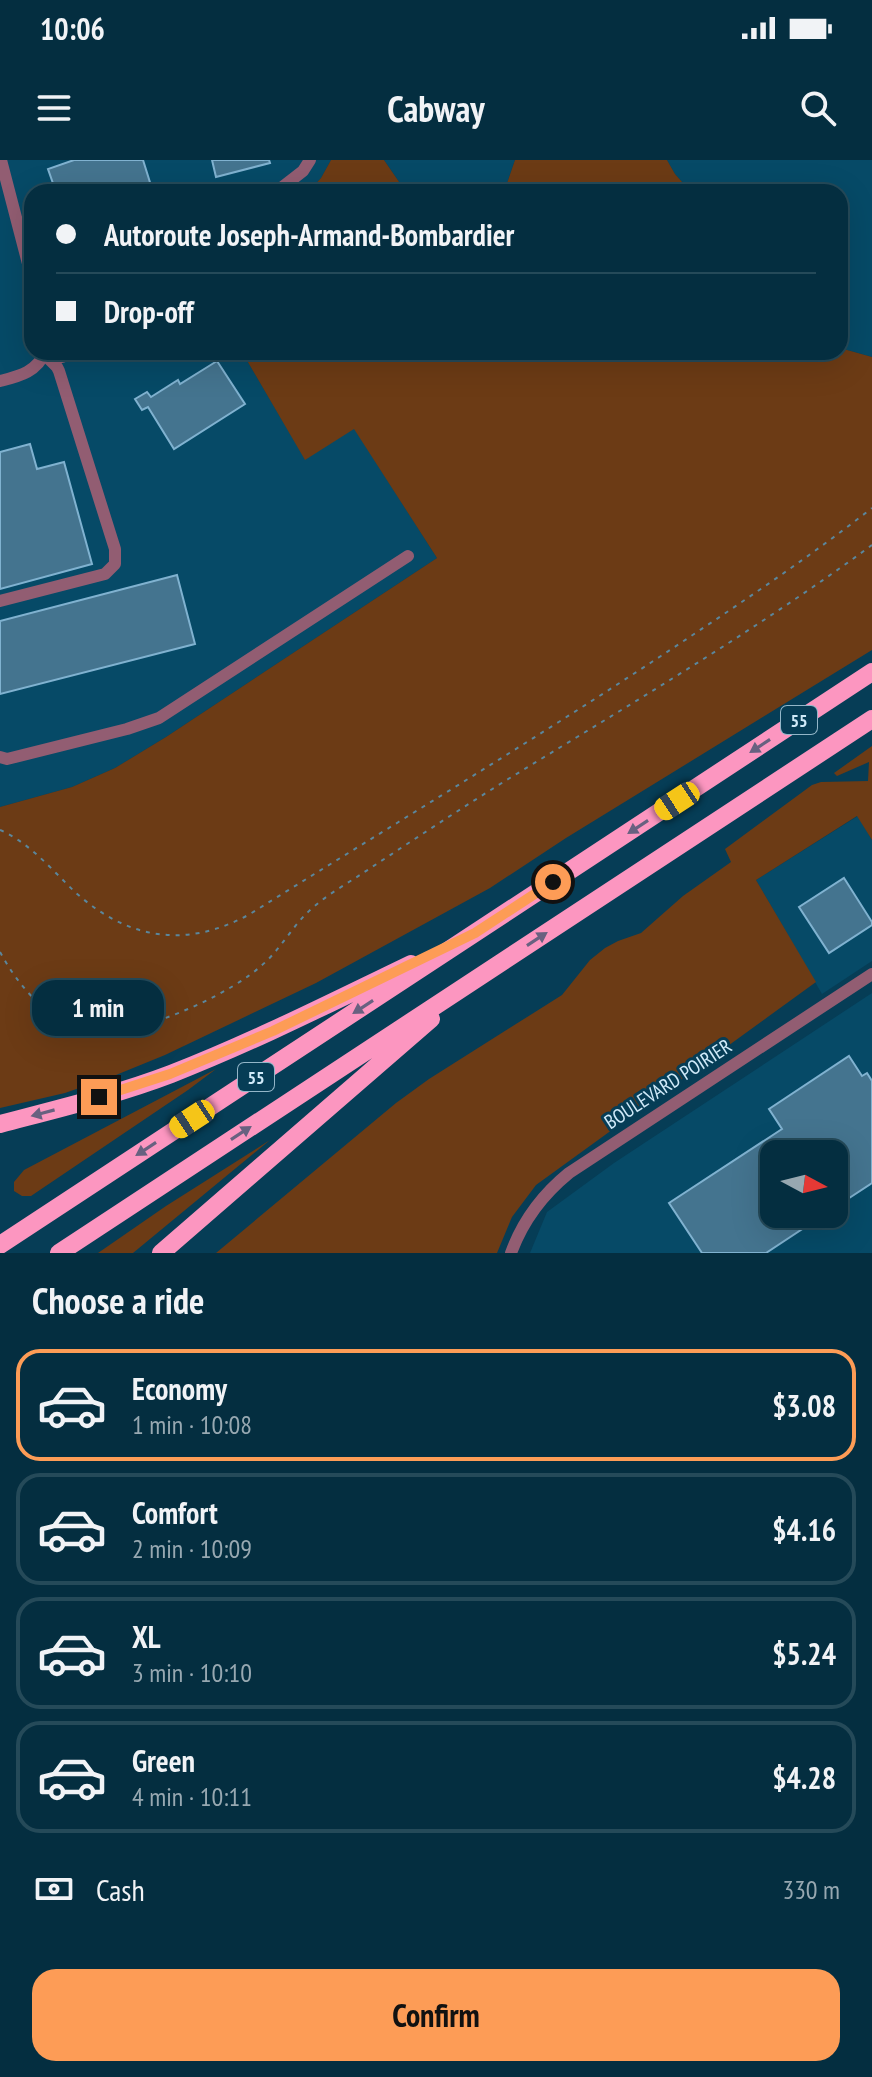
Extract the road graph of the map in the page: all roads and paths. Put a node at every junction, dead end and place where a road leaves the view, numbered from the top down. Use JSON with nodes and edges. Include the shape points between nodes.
{"nodes":[{"id":1,"x":1,"y":160,"type":"edge"},
{"id":2,"x":310,"y":160,"type":"edge"},
{"id":3,"x":286,"y":184,"type":"edge"},
{"id":4,"x":24,"y":248,"type":"edge"},
{"id":5,"x":40,"y":360,"type":"edge"},
{"id":6,"x":50,"y":360,"type":"edge"},
{"id":7,"x":0,"y":381,"type":"edge"},
{"id":8,"x":872,"y":508,"type":"edge"},
{"id":9,"x":872,"y":545,"type":"edge"},
{"id":10,"x":408,"y":556,"type":"dead end"},
{"id":11,"x":0,"y":601,"type":"edge"},
{"id":12,"x":870,"y":678,"type":"edge"},
{"id":13,"x":872,"y":719,"type":"edge"},
{"id":14,"x":0,"y":757,"type":"edge"},
{"id":15,"x":0,"y":830,"type":"edge"},
{"id":16,"x":475,"y":933,"type":"junction"},
{"id":17,"x":0,"y":952,"type":"edge"},
{"id":18,"x":872,"y":974,"type":"edge"},
{"id":19,"x":472,"y":981,"type":"junction"},
{"id":20,"x":0,"y":1124,"type":"edge"},
{"id":21,"x":0,"y":1245,"type":"edge"},
{"id":22,"x":59,"y":1253,"type":"edge"},
{"id":23,"x":161,"y":1253,"type":"edge"},
{"id":24,"x":511,"y":1253,"type":"edge"}],
"edges":[{"from":1,"to":4,"type":"street"},
{"from":2,"to":3,"type":"street"},
{"from":5,"to":7,"type":"street","via":[[28,372]]},
{"from":6,"to":11,"type":"street","via":[[59,371],[115,549],[115,564],[105,574]]},
{"from":8,"to":15,"type":"path","via":[[582,709],[250,914],[212,931],[172,936],[137,929],[103,913],[17,838]]},
{"from":9,"to":17,"type":"path","via":[[778,611],[337,891],[312,908],[259,968],[192,1006],[129,1028],[77,1027],[35,1000]]},
{"from":10,"to":14,"type":"street","via":[[159,718]]},
{"from":12,"to":16,"type":"highway","number":"55","one_way":true},
{"from":19,"to":13,"type":"highway","number":"55","one_way":true},
{"from":16,"to":20,"type":"highway","one_way":true,"via":[[265,1035],[177,1071]]},
{"from":16,"to":21,"type":"highway","number":"55","one_way":true},
{"from":18,"to":24,"type":"street","name":"BOULEVARD POIRIER","via":[[569,1173],[532,1211]]},
{"from":22,"to":19,"type":"highway","number":"55","one_way":true},
{"from":19,"to":23,"type":"highway"}]}
